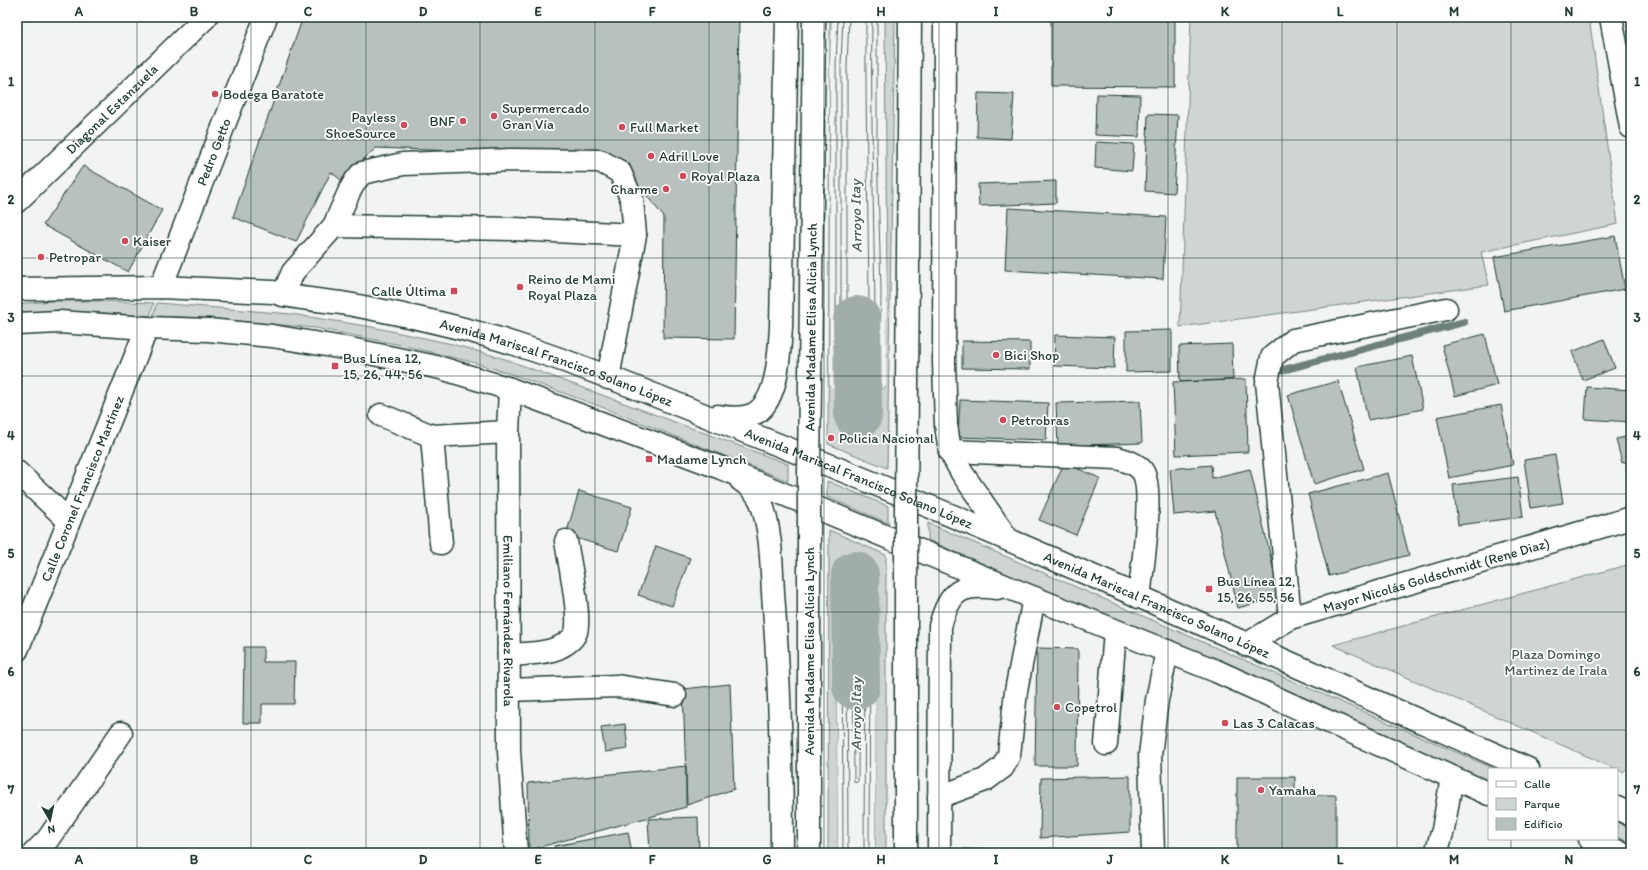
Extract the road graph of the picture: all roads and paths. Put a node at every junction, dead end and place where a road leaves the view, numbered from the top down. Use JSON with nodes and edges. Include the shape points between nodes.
{"nodes":[{"id":1,"x":206,"y":17,"type":"edge"},
{"id":2,"x":266,"y":17,"type":"edge"},
{"id":3,"x":787,"y":17,"type":"edge"},
{"id":4,"x":814,"y":17,"type":"edge"},
{"id":5,"x":910,"y":17,"type":"edge"},
{"id":6,"x":945,"y":17,"type":"edge"},
{"id":7,"x":1611,"y":17,"type":"edge"},
{"id":8,"x":1631,"y":127,"type":"edge"},
{"id":9,"x":17,"y":201,"type":"edge"},
{"id":10,"x":334,"y":226,"type":"junction"},
{"id":11,"x":635,"y":236,"type":"junction"},
{"id":12,"x":161,"y":287,"type":"junction"},
{"id":13,"x":17,"y":289,"type":"edge"},
{"id":14,"x":283,"y":295,"type":"junction"},
{"id":15,"x":1446,"y":309,"type":"dead end"},
{"id":16,"x":17,"y":324,"type":"edge"},
{"id":17,"x":147,"y":328,"type":"junction"},
{"id":18,"x":608,"y":378,"type":"junction"},
{"id":19,"x":510,"y":389,"type":"junction"},
{"id":20,"x":701,"y":414,"type":"junction"},
{"id":21,"x":381,"y":415,"type":"dead end"},
{"id":22,"x":508,"y":432,"type":"junction"},
{"id":23,"x":432,"y":436,"type":"junction"},
{"id":24,"x":950,"y":451,"type":"junction"},
{"id":25,"x":721,"y":468,"type":"junction"},
{"id":26,"x":17,"y":472,"type":"edge"},
{"id":27,"x":1631,"y":518,"type":"edge"},
{"id":28,"x":69,"y":521,"type":"junction"},
{"id":29,"x":1007,"y":538,"type":"junction"},
{"id":30,"x":566,"y":541,"type":"dead end"},
{"id":31,"x":441,"y":543,"type":"dead end"},
{"id":32,"x":1012,"y":589,"type":"junction"},
{"id":33,"x":1139,"y":597,"type":"junction"},
{"id":34,"x":1034,"y":598,"type":"junction"},
{"id":35,"x":1290,"y":618,"type":"junction"},
{"id":36,"x":1115,"y":631,"type":"junction"},
{"id":37,"x":1246,"y":645,"type":"junction"},
{"id":38,"x":17,"y":650,"type":"edge"},
{"id":39,"x":1167,"y":651,"type":"junction"},
{"id":40,"x":509,"y":655,"type":"junction"},
{"id":41,"x":509,"y":690,"type":"junction"},
{"id":42,"x":675,"y":695,"type":"dead end"},
{"id":43,"x":121,"y":733,"type":"dead end"},
{"id":44,"x":1106,"y":744,"type":"dead end"},
{"id":45,"x":1526,"y":768,"type":"edge"},
{"id":46,"x":1452,"y":777,"type":"junction"},
{"id":47,"x":1488,"y":794,"type":"edge"},
{"id":48,"x":939,"y":797,"type":"junction"},
{"id":49,"x":1618,"y":808,"type":"edge"},
{"id":50,"x":1631,"y":814,"type":"edge"},
{"id":51,"x":1592,"y":840,"type":"edge"},
{"id":52,"x":34,"y":853,"type":"edge"},
{"id":53,"x":516,"y":853,"type":"edge"},
{"id":54,"x":782,"y":853,"type":"edge"},
{"id":55,"x":809,"y":853,"type":"edge"},
{"id":56,"x":906,"y":853,"type":"edge"},
{"id":57,"x":939,"y":853,"type":"edge"},
{"id":58,"x":1153,"y":853,"type":"edge"},
{"id":59,"x":1436,"y":853,"type":"edge"},
{"id":60,"x":1621,"y":853,"type":"edge"}],
"edges":[{"from":1,"to":9,"type":"main road","name":"Diagonal Estanzuela"},
{"from":2,"to":12,"type":"main road","name":"Pedro Getto"},
{"from":3,"to":20,"type":"main road","via":[[781,327],[778,364],[770,395],[752,414],[735,419]]},
{"from":4,"to":55,"type":"main road","name":"Avenida Madame Elisa Alicia Lynch","bridge":true,"via":[[809,466]]},
{"from":5,"to":56,"type":"main road","bridge":true},
{"from":6,"to":24,"type":"main road","via":[[944,362],[946,425]]},
{"from":7,"to":8,"type":"main road"},
{"from":10,"to":11,"type":"main road","via":[[514,229]]},
{"from":10,"to":11,"type":"main road","via":[[356,180],[362,173],[379,168],[403,164],[512,160],[600,161],[620,172],[632,200]]},
{"from":10,"to":14,"type":"main road","via":[[293,272]]},
{"from":11,"to":18,"type":"main road"},
{"from":12,"to":13,"type":"main road","name":"Avenida Mariscal Francisco Solano López"},
{"from":12,"to":14,"type":"main road","name":"Avenida Mariscal Francisco Solano López","via":[[273,292]]},
{"from":14,"to":18,"type":"main road","name":"Avenida Mariscal Francisco Solano López","via":[[356,306],[473,330]]},
{"from":15,"to":35,"type":"main road","via":[[1293,340],[1272,357],[1267,382]]},
{"from":16,"to":17,"type":"main road","via":[[59,322]]},
{"from":17,"to":19,"type":"main road","via":[[208,330],[350,349],[441,368]]},
{"from":17,"to":28,"type":"main road","name":"Calle Coronel Francisco Martínez"},
{"from":18,"to":20,"type":"main road","name":"Avenida Mariscal Francisco Solano López"},
{"from":19,"to":22,"type":"main road","name":"Emiliano Fernández Rivarola"},
{"from":19,"to":25,"type":"main road"},
{"from":20,"to":29,"type":"main road","name":"Avenida Mariscal Francisco Solano López"},
{"from":21,"to":23,"type":"main road"},
{"from":22,"to":23,"type":"main road"},
{"from":22,"to":40,"type":"main road","name":"Emiliano Fernández Rivarola"},
{"from":23,"to":31,"type":"main road"},
{"from":24,"to":29,"type":"main road","via":[[962,473]]},
{"from":24,"to":33,"type":"main road","via":[[1117,458],[1137,467],[1143,472],[1148,488]]},
{"from":25,"to":32,"type":"main road"},
{"from":25,"to":54,"type":"main road","via":[[752,487],[760,501],[769,532],[782,752]]},
{"from":26,"to":28,"type":"main road"},
{"from":27,"to":35,"type":"main road","name":"Mayor Nicolás Goldschmidt (Rene Diaz)"},
{"from":28,"to":38,"type":"main road","name":"Calle Coronel Francisco Martínez"},
{"from":29,"to":33,"type":"main road","name":"Avenida Mariscal Francisco Solano López"},
{"from":30,"to":40,"type":"main road","via":[[576,609],[577,624],[573,638],[553,650]]},
{"from":32,"to":34,"type":"main road"},
{"from":32,"to":48,"type":"main road","via":[[971,587],[951,598],[945,609],[940,626],[939,649]]},
{"from":33,"to":37,"type":"main road","name":"Avenida Mariscal Francisco Solano López"},
{"from":34,"to":36,"type":"main road"},
{"from":34,"to":48,"type":"main road","via":[[1016,691],[1010,755],[1003,766],[985,780]]},
{"from":35,"to":37,"type":"main road","name":"Mayor Nicolás Goldschmidt (Rene Diaz)"},
{"from":36,"to":39,"type":"main road"},
{"from":36,"to":44,"type":"main road"},
{"from":37,"to":45,"type":"main road","name":"Avenida Mariscal Francisco Solano López"},
{"from":39,"to":46,"type":"main road"},
{"from":39,"to":58,"type":"main road","via":[[1150,755]]},
{"from":40,"to":41,"type":"main road","name":"Emiliano Fernández Rivarola"},
{"from":41,"to":42,"type":"main road","via":[[617,686]]},
{"from":41,"to":53,"type":"main road","name":"Emiliano Fernández Rivarola","via":[[509,751]]},
{"from":43,"to":52,"type":"main road","via":[[48,839]]},
{"from":46,"to":47,"type":"main road"},
{"from":46,"to":59,"type":"main road","via":[[1443,830]]},
{"from":48,"to":57,"type":"main road"},
{"from":49,"to":50,"type":"main road"},
{"from":51,"to":60,"type":"main road"}]}
